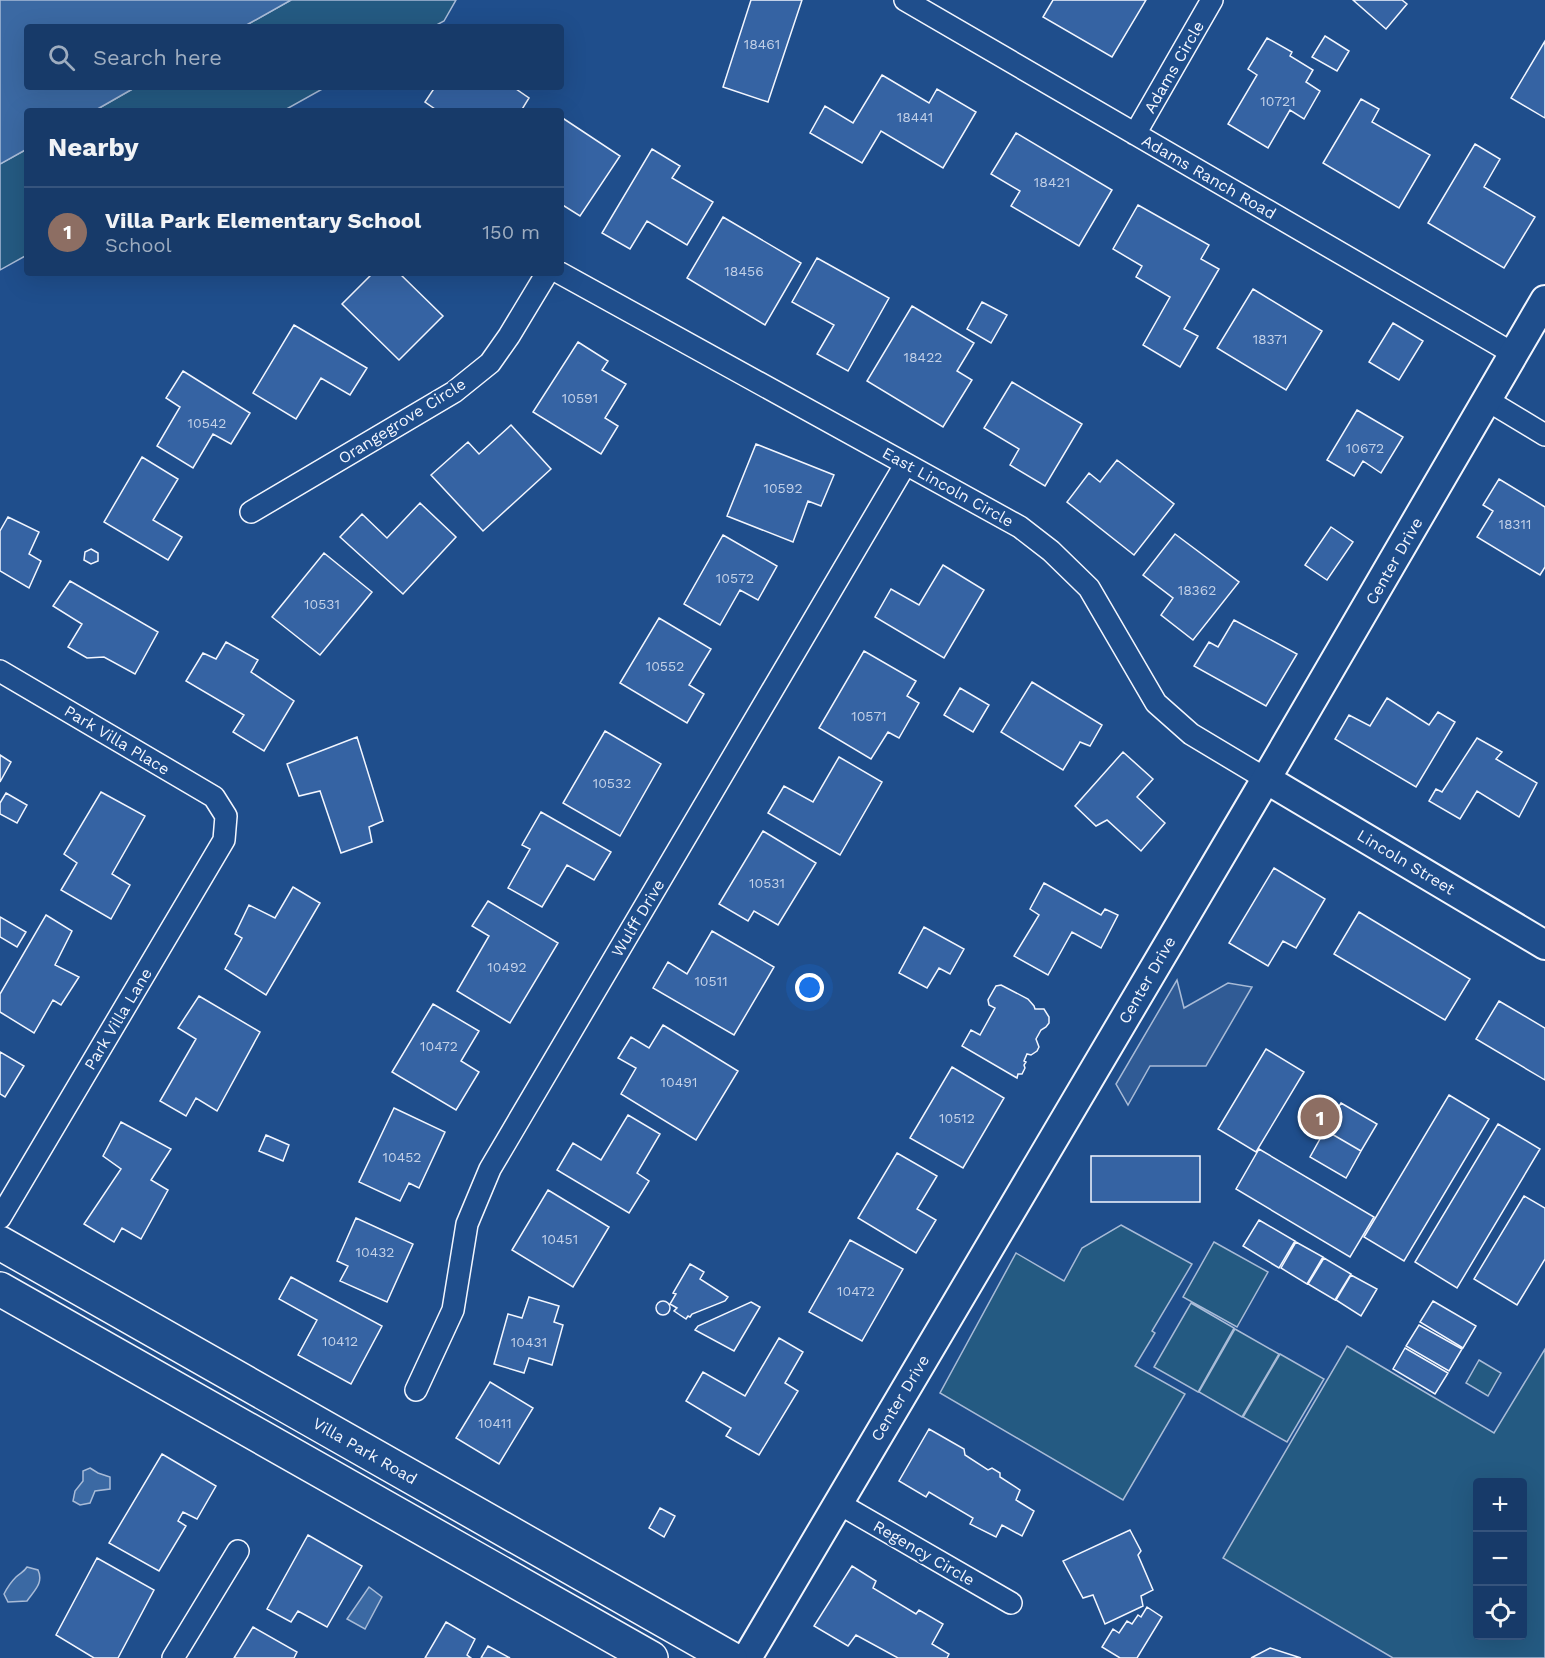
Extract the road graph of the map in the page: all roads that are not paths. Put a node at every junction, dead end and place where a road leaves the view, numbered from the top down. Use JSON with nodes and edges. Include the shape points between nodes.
{"nodes":[{"id":1,"x":905,"y":0,"type":"edge"},
{"id":2,"x":1212,"y":0,"type":"edge"},
{"id":3,"x":1135,"y":134,"type":"junction"},
{"id":4,"x":564,"y":275,"type":"edge"},
{"id":5,"x":545,"y":276,"type":"edge"},
{"id":6,"x":1545,"y":300,"type":"edge"},
{"id":7,"x":1514,"y":354,"type":"junction"},
{"id":8,"x":1487,"y":400,"type":"junction"},
{"id":9,"x":1545,"y":435,"type":"edge"},
{"id":10,"x":905,"y":465,"type":"junction"},
{"id":11,"x":251,"y":512,"type":"dead end"},
{"id":12,"x":0,"y":671,"type":"edge"},
{"id":13,"x":1266,"y":779,"type":"junction"},
{"id":14,"x":226,"y":816,"type":"joint"},
{"id":15,"x":1545,"y":945,"type":"edge"},
{"id":16,"x":0,"y":1218,"type":"edge"},
{"id":17,"x":0,"y":1243,"type":"edge"},
{"id":18,"x":0,"y":1289,"type":"edge"},
{"id":19,"x":416,"y":1390,"type":"dead end"},
{"id":20,"x":838,"y":1503,"type":"junction"},
{"id":21,"x":502,"y":1529,"type":"junction"},
{"id":22,"x":238,"y":1551,"type":"dead end"},
{"id":23,"x":483,"y":1563,"type":"junction"},
{"id":24,"x":1011,"y":1603,"type":"dead end"},
{"id":25,"x":173,"y":1658,"type":"edge"},
{"id":26,"x":651,"y":1658,"type":"edge"},
{"id":27,"x":730,"y":1658,"type":"edge"},
{"id":28,"x":747,"y":1658,"type":"edge"}],
"edges":[{"from":1,"to":3,"type":"street","name":"Adams Ranch Road"},
{"from":2,"to":3,"type":"street","name":"Adams Circle"},
{"from":3,"to":7,"type":"street","name":"Adams Ranch Road"},
{"from":4,"to":10,"type":"street","name":"East Lincoln Circle"},
{"from":5,"to":11,"type":"street","name":"Orangegrove Circle","via":[[489,363],[454,392]]},
{"from":6,"to":7,"type":"street","name":"Center Drive"},
{"from":7,"to":8,"type":"street","name":"Center Drive"},
{"from":8,"to":9,"type":"street"},
{"from":8,"to":13,"type":"street","name":"Center Drive"},
{"from":10,"to":13,"type":"street","name":"East Lincoln Circle","via":[[1020,527],[1051,551],[1089,588],[1156,703],[1191,734]]},
{"from":10,"to":19,"type":"street","name":"Wulff Drive","via":[[490,1169],[467,1224],[453,1310]]},
{"from":12,"to":14,"type":"street","name":"Park Villa Place","via":[[214,797]]},
{"from":13,"to":15,"type":"street","name":"Lincoln Street"},
{"from":13,"to":20,"type":"street","name":"Center Drive"},
{"from":14,"to":16,"type":"street","name":"Park Villa Lane","via":[[224,840]]},
{"from":17,"to":21,"type":"main road","name":"Villa Park Road"},
{"from":18,"to":23,"type":"main road"},
{"from":20,"to":24,"type":"street","name":"Regency Circle"},
{"from":20,"to":28,"type":"street","name":"Center Drive"},
{"from":21,"to":23,"type":"main road"},
{"from":21,"to":27,"type":"main road","name":"Villa Park Road"},
{"from":22,"to":25,"type":"street"},
{"from":23,"to":26,"type":"main road"}]}
